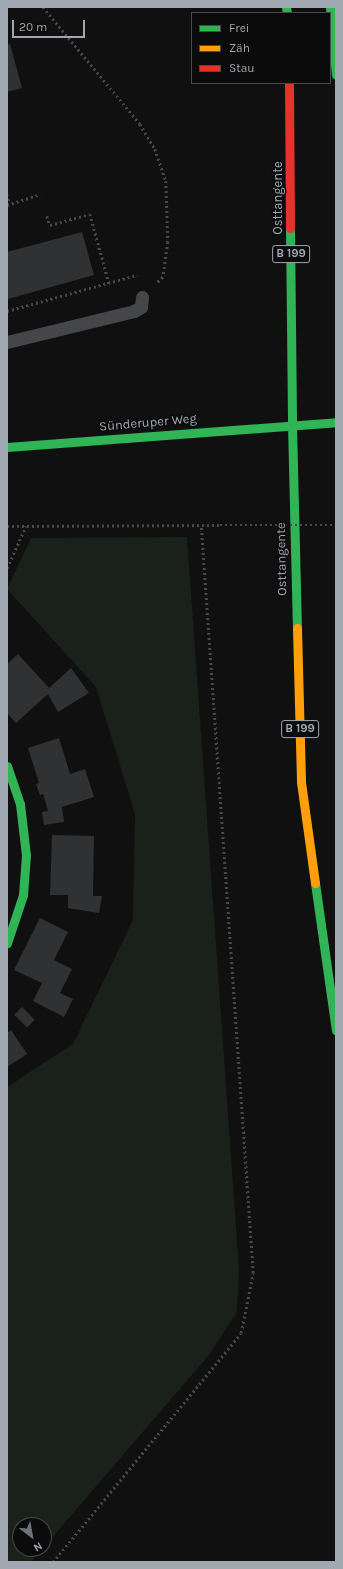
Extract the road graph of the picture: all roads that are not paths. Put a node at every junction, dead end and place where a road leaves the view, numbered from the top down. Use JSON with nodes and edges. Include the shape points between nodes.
{"nodes":[{"id":1,"x":331,"y":18,"type":"edge"},
{"id":2,"x":336,"y":75,"type":"edge"},
{"id":3,"x":289,"y":84,"type":"edge"},
{"id":4,"x":142,"y":297,"type":"road end"},
{"id":5,"x":7,"y":342,"type":"edge"},
{"id":6,"x":336,"y":422,"type":"edge"},
{"id":7,"x":292,"y":424,"type":"junction"},
{"id":8,"x":7,"y":447,"type":"edge"},
{"id":9,"x":7,"y":766,"type":"edge"},
{"id":10,"x":7,"y":943,"type":"edge"},
{"id":11,"x":336,"y":1031,"type":"edge"}],
"edges":[{"from":1,"to":2,"type":"main road"},
{"from":3,"to":7,"type":"main road","name":"Osttangente","number":"B 199"},
{"from":4,"to":5,"type":"lane","via":[[141,307],[134,311]]},
{"from":6,"to":7,"type":"main road","name":"Sünderuper Weg"},
{"from":7,"to":8,"type":"main road","name":"Sünderuper Weg"},
{"from":7,"to":11,"type":"main road","name":"Osttangente","number":"B 199","via":[[301,782]]},
{"from":9,"to":10,"type":"main road","via":[[20,804],[26,855],[23,895]]}]}
